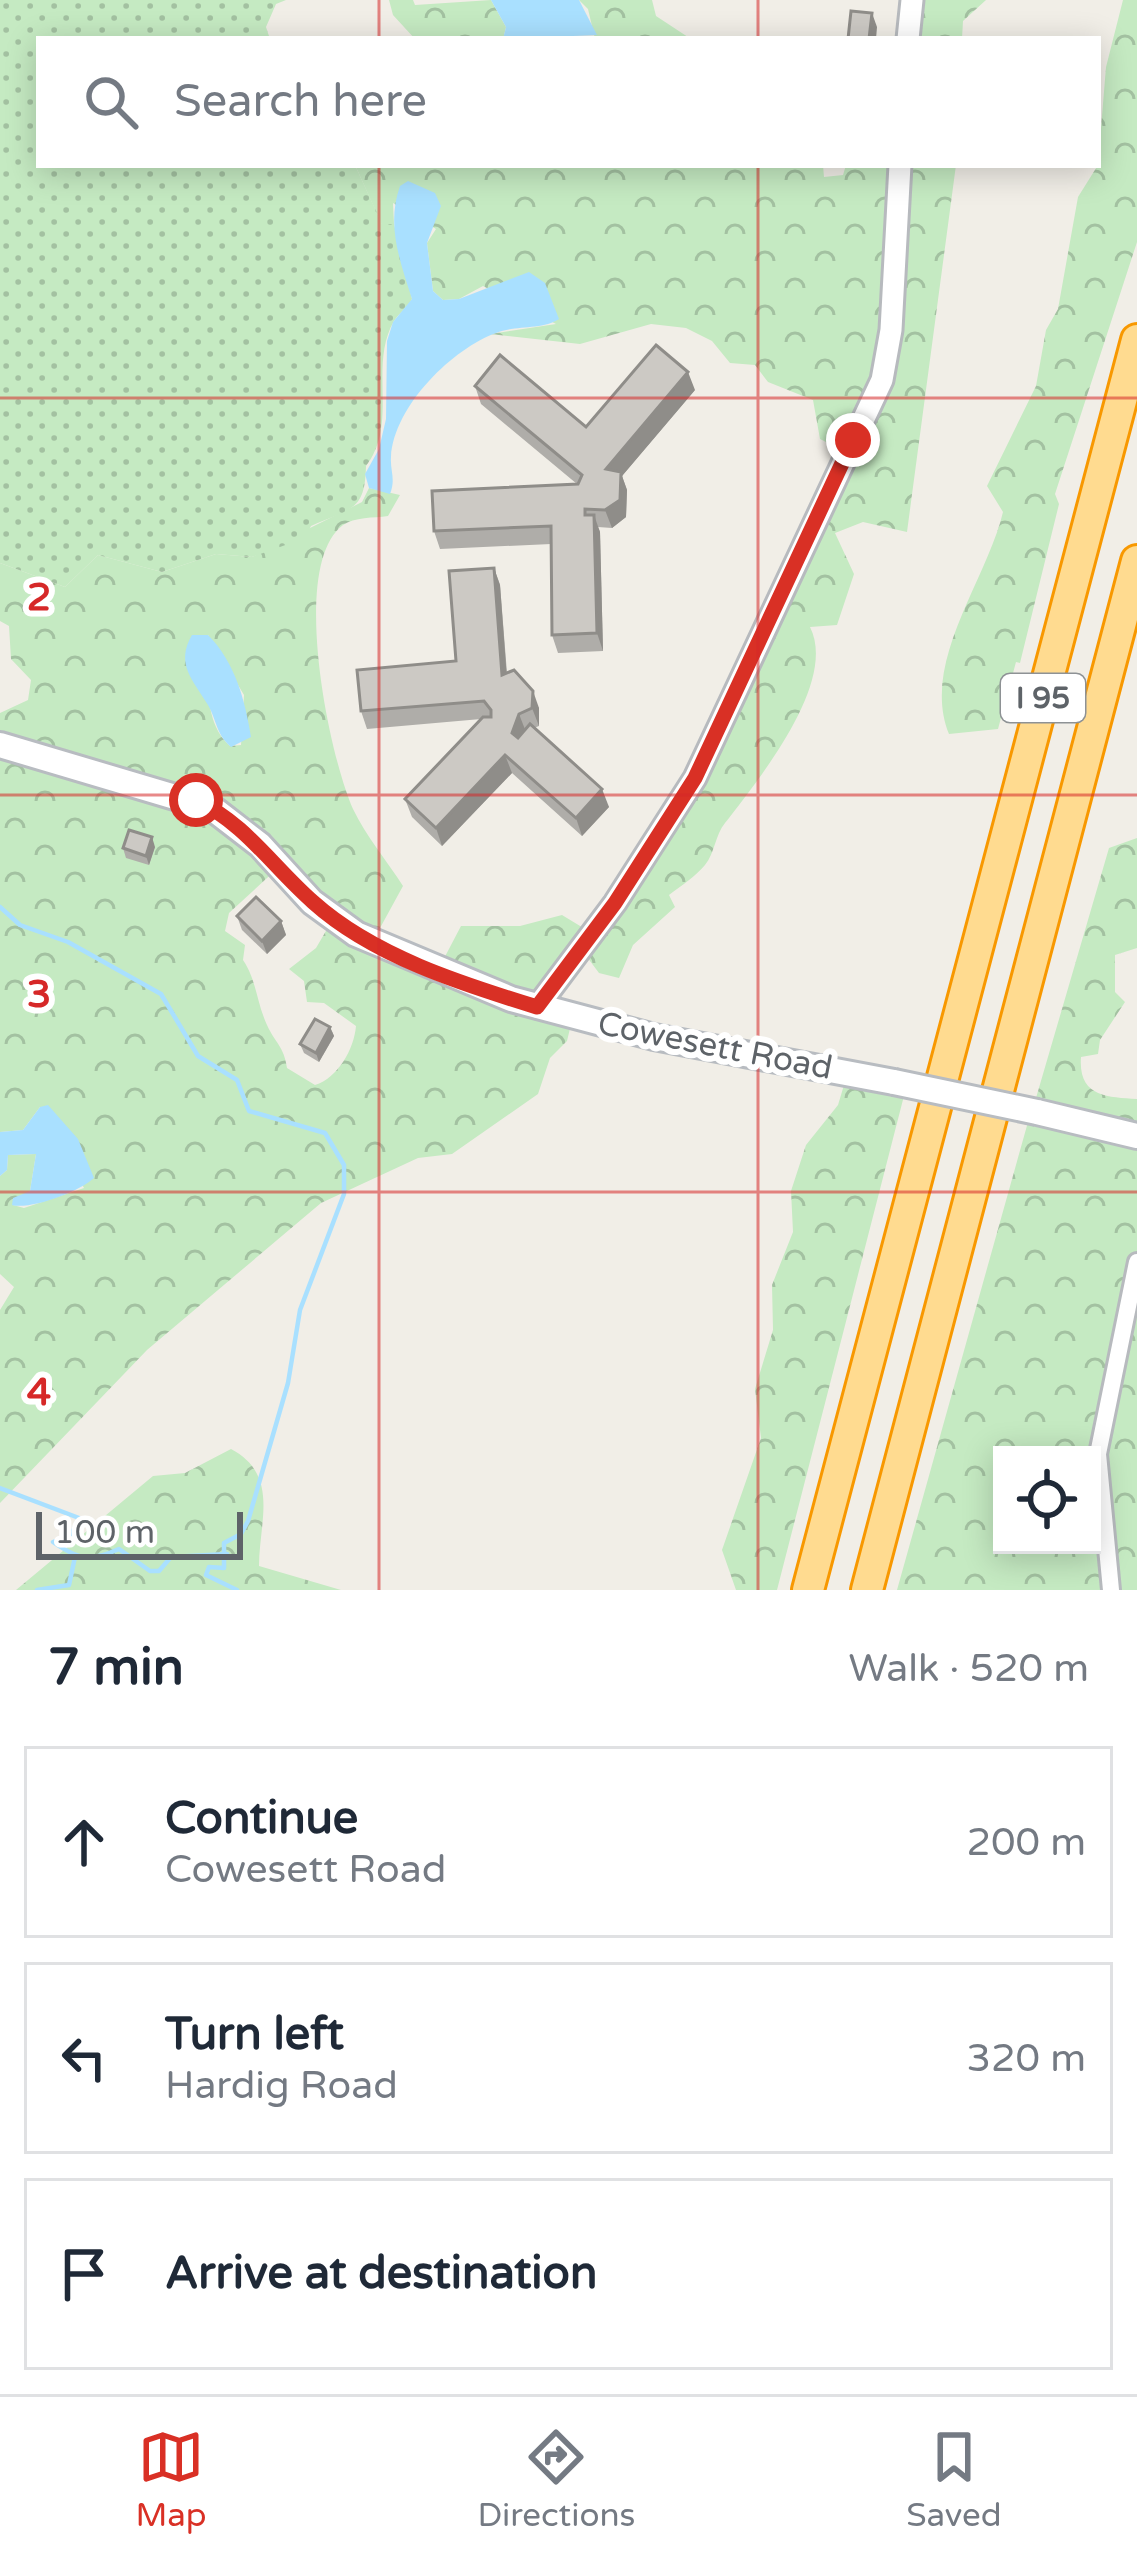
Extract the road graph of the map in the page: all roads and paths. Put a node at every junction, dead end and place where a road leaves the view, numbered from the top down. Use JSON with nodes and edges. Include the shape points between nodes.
{"nodes":[{"id":1,"x":911,"y":0,"type":"edge"},
{"id":2,"x":908,"y":36,"type":"edge"},
{"id":3,"x":900,"y":168,"type":"edge"},
{"id":4,"x":1137,"y":340,"type":"edge"},
{"id":5,"x":1137,"y":561,"type":"edge"},
{"id":6,"x":0,"y":745,"type":"edge"},
{"id":7,"x":537,"y":1007,"type":"junction"},
{"id":8,"x":1137,"y":1136,"type":"edge"},
{"id":9,"x":1137,"y":1262,"type":"edge"},
{"id":10,"x":808,"y":1590,"type":"edge"},
{"id":11,"x":867,"y":1590,"type":"edge"},
{"id":12,"x":1111,"y":1590,"type":"edge"}],
"edges":[{"from":1,"to":2,"type":"street"},
{"from":3,"to":7,"type":"street","via":[[881,380],[695,778]]},
{"from":4,"to":10,"type":"highway","number":"I 95"},
{"from":5,"to":11,"type":"highway","number":"I 95"},
{"from":6,"to":7,"type":"main road","name":"Cowesett Road","via":[[212,808],[356,934]]},
{"from":7,"to":8,"type":"main road","name":"Cowesett Road","bridge":true},
{"from":9,"to":12,"type":"street","via":[[1098,1454]]}]}
